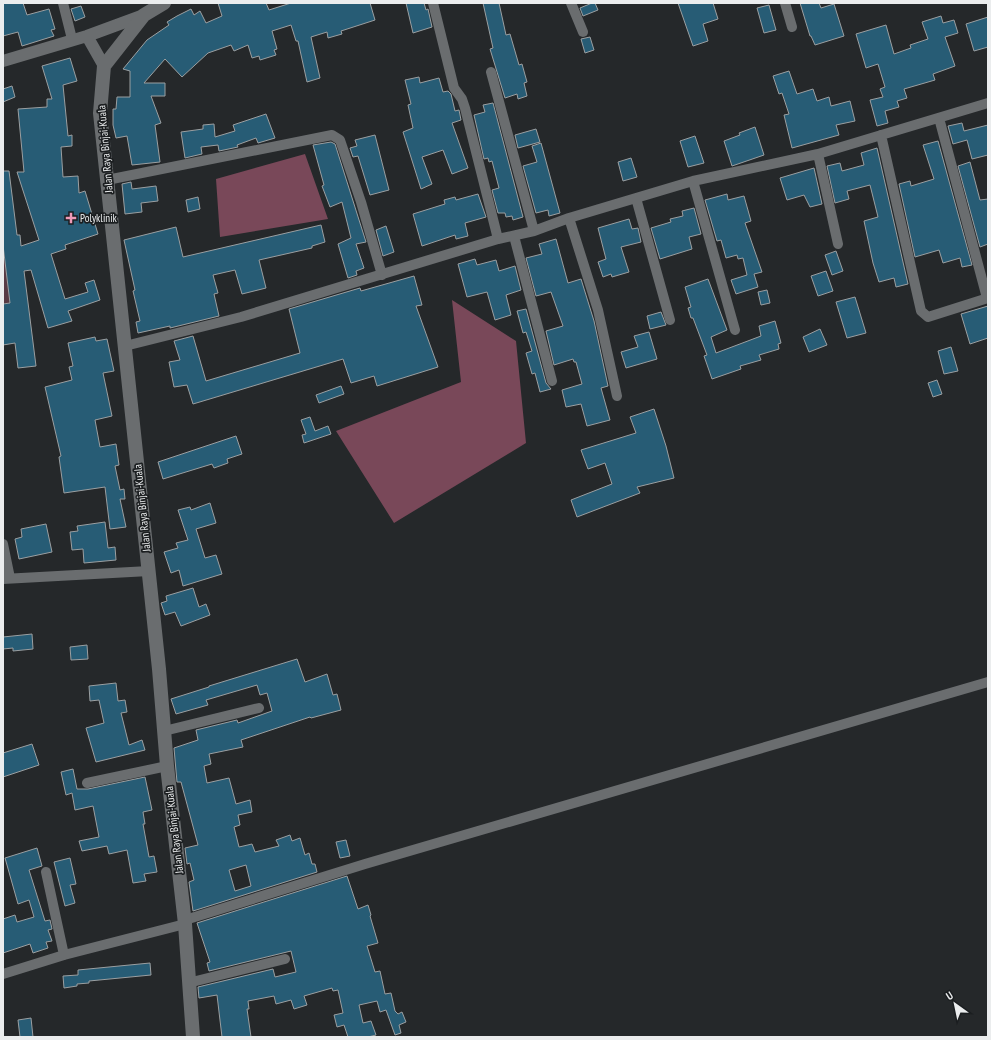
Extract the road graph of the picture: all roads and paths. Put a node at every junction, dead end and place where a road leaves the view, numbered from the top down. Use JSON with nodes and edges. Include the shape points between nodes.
{"nodes":[{"id":1,"x":64,"y":3,"type":"edge"},
{"id":2,"x":164,"y":3,"type":"edge"},
{"id":3,"x":433,"y":3,"type":"edge"},
{"id":4,"x":571,"y":3,"type":"edge"},
{"id":5,"x":785,"y":3,"type":"edge"},
{"id":6,"x":144,"y":15,"type":"junction"},
{"id":7,"x":792,"y":27,"type":"dead end"},
{"id":8,"x":583,"y":32,"type":"dead end"},
{"id":9,"x":87,"y":36,"type":"junction"},
{"id":10,"x":72,"y":39,"type":"junction"},
{"id":11,"x":3,"y":61,"type":"edge"},
{"id":12,"x":104,"y":66,"type":"junction"},
{"id":13,"x":491,"y":72,"type":"dead end"},
{"id":14,"x":988,"y":103,"type":"edge"},
{"id":15,"x":939,"y":118,"type":"junction"},
{"id":16,"x":881,"y":135,"type":"junction"},
{"id":17,"x":818,"y":154,"type":"junction"},
{"id":18,"x":107,"y":180,"type":"junction"},
{"id":19,"x":693,"y":182,"type":"junction"},
{"id":20,"x":636,"y":198,"type":"junction"},
{"id":21,"x":569,"y":218,"type":"junction"},
{"id":22,"x":534,"y":231,"type":"junction"},
{"id":23,"x":514,"y":236,"type":"junction"},
{"id":24,"x":498,"y":239,"type":"junction"},
{"id":25,"x":838,"y":244,"type":"dead end"},
{"id":26,"x":382,"y":274,"type":"junction"},
{"id":27,"x":988,"y":298,"type":"edge"},
{"id":28,"x":670,"y":320,"type":"dead end"},
{"id":29,"x":735,"y":330,"type":"dead end"},
{"id":30,"x":125,"y":346,"type":"junction"},
{"id":31,"x":552,"y":381,"type":"dead end"},
{"id":32,"x":618,"y":396,"type":"dead end"},
{"id":33,"x":3,"y":544,"type":"edge"},
{"id":34,"x":149,"y":571,"type":"junction"},
{"id":35,"x":6,"y":578,"type":"edge"},
{"id":36,"x":988,"y":682,"type":"edge"},
{"id":37,"x":259,"y":708,"type":"dead end"},
{"id":38,"x":164,"y":731,"type":"junction"},
{"id":39,"x":167,"y":766,"type":"junction"},
{"id":40,"x":87,"y":783,"type":"dead end"},
{"id":41,"x":46,"y":872,"type":"dead end"},
{"id":42,"x":185,"y":922,"type":"junction"},
{"id":43,"x":64,"y":956,"type":"junction"},
{"id":44,"x":285,"y":959,"type":"dead end"},
{"id":45,"x":3,"y":974,"type":"edge"},
{"id":46,"x":188,"y":983,"type":"junction"},
{"id":47,"x":193,"y":1037,"type":"edge"}],
"edges":[{"from":1,"to":10,"type":"street"},
{"from":2,"to":6,"type":"main road"},
{"from":3,"to":24,"type":"street","via":[[454,88],[465,108]]},
{"from":4,"to":8,"type":"street"},
{"from":5,"to":7,"type":"street"},
{"from":6,"to":9,"type":"street"},
{"from":6,"to":12,"type":"main road"},
{"from":9,"to":10,"type":"street"},
{"from":9,"to":12,"type":"street"},
{"from":10,"to":11,"type":"street"},
{"from":12,"to":18,"type":"main road","name":"Jalan Raya Binjai-Kuala","via":[[100,113]]},
{"from":13,"to":22,"type":"street"},
{"from":14,"to":15,"type":"street"},
{"from":15,"to":16,"type":"street"},
{"from":15,"to":27,"type":"street"},
{"from":16,"to":17,"type":"street"},
{"from":16,"to":27,"type":"street","via":[[921,311],[928,317]]},
{"from":17,"to":19,"type":"street"},
{"from":17,"to":25,"type":"street"},
{"from":18,"to":26,"type":"street","via":[[332,135],[340,140]]},
{"from":18,"to":30,"type":"main road","name":"Jalan Raya Binjai-Kuala"},
{"from":19,"to":20,"type":"street"},
{"from":19,"to":29,"type":"street"},
{"from":20,"to":21,"type":"street"},
{"from":20,"to":28,"type":"street"},
{"from":21,"to":22,"type":"street"},
{"from":21,"to":32,"type":"street","via":[[598,310]]},
{"from":22,"to":23,"type":"street"},
{"from":23,"to":24,"type":"street"},
{"from":23,"to":31,"type":"street"},
{"from":24,"to":26,"type":"street"},
{"from":26,"to":30,"type":"street","via":[[241,317]]},
{"from":30,"to":34,"type":"main road","name":"Jalan Raya Binjai-Kuala"},
{"from":33,"to":35,"type":"street"},
{"from":34,"to":35,"type":"street"},
{"from":34,"to":38,"type":"main road","name":"Jalan Raya Binjai-Kuala"},
{"from":36,"to":42,"type":"street","via":[[365,864]]},
{"from":37,"to":38,"type":"street"},
{"from":38,"to":39,"type":"main road","name":"Jalan Raya Binjai-Kuala"},
{"from":39,"to":40,"type":"street"},
{"from":39,"to":42,"type":"main road","name":"Jalan Raya Binjai-Kuala"},
{"from":41,"to":43,"type":"street"},
{"from":42,"to":43,"type":"street"},
{"from":42,"to":46,"type":"main road","name":"Jalan Raya Binjai-Kuala"},
{"from":43,"to":45,"type":"street"},
{"from":44,"to":46,"type":"street"},
{"from":46,"to":47,"type":"main road","name":"Jalan Raya Binjai-Kuala"}]}
